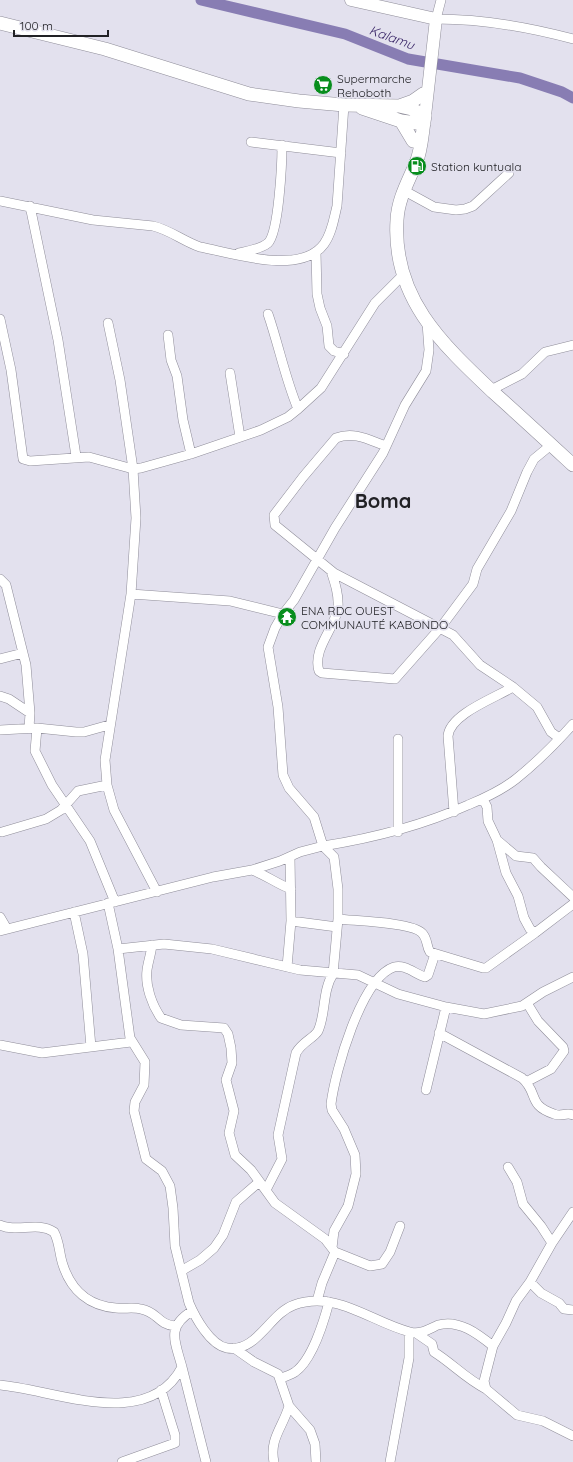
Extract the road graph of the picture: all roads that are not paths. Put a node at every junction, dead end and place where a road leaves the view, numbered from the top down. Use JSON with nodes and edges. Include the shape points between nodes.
{"nodes":[{"id":1,"x":351,"y":0,"type":"edge"},
{"id":2,"x":441,"y":0,"type":"edge"},
{"id":3,"x":436,"y":19,"type":"junction"},
{"id":4,"x":0,"y":23,"type":"edge"},
{"id":5,"x":573,"y":39,"type":"edge"},
{"id":6,"x":427,"y":85,"type":"junction"},
{"id":7,"x":344,"y":105,"type":"junction"},
{"id":8,"x":357,"y":105,"type":"junction"},
{"id":9,"x":398,"y":106,"type":"junction"},
{"id":10,"x":420,"y":119,"type":"junction"},
{"id":11,"x":401,"y":122,"type":"junction"},
{"id":12,"x":413,"y":141,"type":"junction"},
{"id":13,"x":251,"y":142,"type":"dead end"},
{"id":14,"x":282,"y":145,"type":"junction"},
{"id":15,"x":341,"y":153,"type":"junction"},
{"id":16,"x":509,"y":173,"type":"dead end"},
{"id":17,"x":410,"y":175,"type":"junction"},
{"id":18,"x":403,"y":190,"type":"junction"},
{"id":19,"x":0,"y":201,"type":"edge"},
{"id":20,"x":30,"y":206,"type":"junction"},
{"id":21,"x":316,"y":252,"type":"junction"},
{"id":22,"x":237,"y":254,"type":"junction"},
{"id":23,"x":402,"y":276,"type":"junction"},
{"id":24,"x":268,"y":314,"type":"dead end"},
{"id":25,"x":0,"y":318,"type":"edge"},
{"id":26,"x":108,"y":323,"type":"dead end"},
{"id":27,"x":427,"y":323,"type":"junction"},
{"id":28,"x":168,"y":335,"type":"dead end"},
{"id":29,"x":443,"y":342,"type":"junction"},
{"id":30,"x":573,"y":345,"type":"edge"},
{"id":31,"x":429,"y":350,"type":"junction"},
{"id":32,"x":344,"y":354,"type":"junction"},
{"id":33,"x":4,"y":364,"type":"edge"},
{"id":34,"x":230,"y":373,"type":"dead end"},
{"id":35,"x":491,"y":390,"type":"junction"},
{"id":36,"x":298,"y":409,"type":"junction"},
{"id":37,"x":240,"y":437,"type":"junction"},
{"id":38,"x":551,"y":445,"type":"junction"},
{"id":39,"x":386,"y":446,"type":"junction"},
{"id":40,"x":191,"y":454,"type":"junction"},
{"id":41,"x":76,"y":456,"type":"junction"},
{"id":42,"x":573,"y":465,"type":"edge"},
{"id":43,"x":133,"y":469,"type":"junction"},
{"id":44,"x":318,"y":559,"type":"junction"},
{"id":45,"x":331,"y":571,"type":"junction"},
{"id":46,"x":0,"y":579,"type":"edge"},
{"id":47,"x":131,"y":594,"type":"junction"},
{"id":48,"x":283,"y":614,"type":"junction"},
{"id":49,"x":441,"y":627,"type":"junction"},
{"id":50,"x":23,"y":653,"type":"junction"},
{"id":51,"x":0,"y":659,"type":"edge"},
{"id":52,"x":513,"y":687,"type":"junction"},
{"id":53,"x":0,"y":696,"type":"edge"},
{"id":54,"x":30,"y":713,"type":"junction"},
{"id":55,"x":109,"y":725,"type":"junction"},
{"id":56,"x":33,"y":728,"type":"junction"},
{"id":57,"x":572,"y":729,"type":"edge"},
{"id":58,"x":0,"y":730,"type":"edge"},
{"id":59,"x":559,"y":738,"type":"junction"},
{"id":60,"x":398,"y":739,"type":"dead end"},
{"id":61,"x":107,"y":785,"type":"junction"},
{"id":62,"x":483,"y":798,"type":"junction"},
{"id":63,"x":66,"y":806,"type":"junction"},
{"id":64,"x":454,"y":812,"type":"junction"},
{"id":65,"x":2,"y":832,"type":"dead end"},
{"id":66,"x":398,"y":832,"type":"junction"},
{"id":67,"x":498,"y":840,"type":"junction"},
{"id":68,"x":349,"y":842,"type":"junction"},
{"id":69,"x":323,"y":846,"type":"junction"},
{"id":70,"x":290,"y":857,"type":"junction"},
{"id":71,"x":335,"y":860,"type":"junction"},
{"id":72,"x":252,"y":870,"type":"junction"},
{"id":73,"x":291,"y":889,"type":"junction"},
{"id":74,"x":158,"y":892,"type":"junction"},
{"id":75,"x":573,"y":897,"type":"edge"},
{"id":76,"x":112,"y":902,"type":"junction"},
{"id":77,"x":573,"y":904,"type":"edge"},
{"id":78,"x":74,"y":912,"type":"junction"},
{"id":79,"x":0,"y":917,"type":"edge"},
{"id":80,"x":291,"y":921,"type":"junction"},
{"id":81,"x":337,"y":923,"type":"junction"},
{"id":82,"x":4,"y":930,"type":"edge"},
{"id":83,"x":536,"y":933,"type":"junction"},
{"id":84,"x":152,"y":945,"type":"junction"},
{"id":85,"x":118,"y":949,"type":"junction"},
{"id":86,"x":435,"y":954,"type":"junction"},
{"id":87,"x":287,"y":968,"type":"junction"},
{"id":88,"x":332,"y":974,"type":"junction"},
{"id":89,"x":573,"y":977,"type":"edge"},
{"id":90,"x":373,"y":983,"type":"junction"},
{"id":91,"x":527,"y":1003,"type":"junction"},
{"id":92,"x":446,"y":1007,"type":"junction"},
{"id":93,"x":440,"y":1033,"type":"junction"},
{"id":94,"x":131,"y":1042,"type":"junction"},
{"id":95,"x":0,"y":1044,"type":"edge"},
{"id":96,"x":91,"y":1047,"type":"junction"},
{"id":97,"x":526,"y":1082,"type":"junction"},
{"id":98,"x":426,"y":1090,"type":"dead end"},
{"id":99,"x":573,"y":1115,"type":"edge"},
{"id":100,"x":508,"y":1167,"type":"dead end"},
{"id":101,"x":259,"y":1182,"type":"junction"},
{"id":102,"x":266,"y":1190,"type":"junction"},
{"id":103,"x":573,"y":1212,"type":"edge"},
{"id":104,"x":0,"y":1225,"type":"edge"},
{"id":105,"x":400,"y":1226,"type":"dead end"},
{"id":106,"x":552,"y":1243,"type":"junction"},
{"id":107,"x":334,"y":1250,"type":"junction"},
{"id":108,"x":181,"y":1271,"type":"junction"},
{"id":109,"x":530,"y":1282,"type":"junction"},
{"id":110,"x":317,"y":1302,"type":"junction"},
{"id":111,"x":329,"y":1302,"type":"junction"},
{"id":112,"x":573,"y":1310,"type":"edge"},
{"id":113,"x":192,"y":1311,"type":"junction"},
{"id":114,"x":175,"y":1326,"type":"junction"},
{"id":115,"x":413,"y":1333,"type":"junction"},
{"id":116,"x":493,"y":1346,"type":"junction"},
{"id":117,"x":234,"y":1348,"type":"junction"},
{"id":118,"x":182,"y":1366,"type":"junction"},
{"id":119,"x":281,"y":1378,"type":"junction"},
{"id":120,"x":0,"y":1384,"type":"edge"},
{"id":121,"x":486,"y":1389,"type":"junction"},
{"id":122,"x":161,"y":1390,"type":"junction"},
{"id":123,"x":289,"y":1406,"type":"junction"},
{"id":124,"x":573,"y":1436,"type":"edge"},
{"id":125,"x":122,"y":1462,"type":"edge"},
{"id":126,"x":206,"y":1462,"type":"edge"},
{"id":127,"x":274,"y":1462,"type":"edge"},
{"id":128,"x":316,"y":1462,"type":"edge"},
{"id":129,"x":390,"y":1462,"type":"edge"}],
"edges":[{"from":1,"to":3,"type":"main road"},
{"from":2,"to":3,"type":"street"},
{"from":3,"to":5,"type":"street","via":[[485,21]]},
{"from":3,"to":6,"type":"main road"},
{"from":4,"to":7,"type":"highway","via":[[113,52],[249,94],[299,102]]},
{"from":6,"to":9,"type":"highway","via":[[413,101]]},
{"from":6,"to":10,"type":"main road"},
{"from":7,"to":8,"type":"highway"},
{"from":7,"to":15,"type":"street"},
{"from":8,"to":9,"type":"highway"},
{"from":8,"to":11,"type":"highway"},
{"from":9,"to":10,"type":"highway"},
{"from":10,"to":11,"type":"highway"},
{"from":10,"to":12,"type":"highway"},
{"from":10,"to":17,"type":"highway","via":[[417,162]]},
{"from":11,"to":12,"type":"highway"},
{"from":12,"to":17,"type":"highway"},
{"from":13,"to":14,"type":"street"},
{"from":14,"to":15,"type":"street"},
{"from":14,"to":22,"type":"street","via":[[281,183],[272,237],[262,247]]},
{"from":15,"to":21,"type":"street","via":[[334,219],[325,243]]},
{"from":16,"to":18,"type":"street","via":[[473,206],[465,209],[434,207]]},
{"from":17,"to":18,"type":"highway"},
{"from":18,"to":23,"type":"highway","via":[[397,219],[397,252]]},
{"from":19,"to":20,"type":"street"},
{"from":20,"to":22,"type":"street","via":[[93,220],[153,226],[195,245]]},
{"from":20,"to":41,"type":"street","via":[[58,340]]},
{"from":21,"to":22,"type":"street","via":[[297,260],[286,261]]},
{"from":21,"to":32,"type":"street","via":[[317,294],[327,326],[329,346],[334,351]]},
{"from":23,"to":27,"type":"highway","via":[[415,305]]},
{"from":23,"to":32,"type":"street","via":[[375,303]]},
{"from":24,"to":36,"type":"street"},
{"from":25,"to":33,"type":"street"},
{"from":26,"to":43,"type":"street","via":[[120,380]]},
{"from":27,"to":29,"type":"highway"},
{"from":27,"to":31,"type":"street"},
{"from":28,"to":40,"type":"street"},
{"from":29,"to":31,"type":"street"},
{"from":29,"to":35,"type":"highway"},
{"from":30,"to":35,"type":"street","via":[[544,352],[522,374]]},
{"from":31,"to":39,"type":"street","via":[[426,372],[405,405]]},
{"from":32,"to":36,"type":"street","via":[[321,388]]},
{"from":33,"to":41,"type":"street","via":[[23,459],[30,461]]},
{"from":34,"to":37,"type":"street"},
{"from":35,"to":38,"type":"highway"},
{"from":36,"to":37,"type":"street","via":[[261,430]]},
{"from":37,"to":40,"type":"street"},
{"from":38,"to":42,"type":"highway"},
{"from":38,"to":49,"type":"street","via":[[534,459],[511,512],[477,569],[473,584]]},
{"from":39,"to":44,"type":"street","via":[[334,528]]},
{"from":39,"to":44,"type":"street","via":[[355,434],[336,438],[302,477],[274,515],[275,525]]},
{"from":40,"to":43,"type":"street","via":[[149,467]]},
{"from":41,"to":43,"type":"street"},
{"from":43,"to":47,"type":"street","via":[[136,518]]},
{"from":44,"to":45,"type":"street"},
{"from":44,"to":48,"type":"street"},
{"from":45,"to":49,"type":"street"},
{"from":45,"to":49,"type":"street","via":[[337,588],[338,608],[318,656],[318,668],[322,673],[395,679]]},
{"from":46,"to":50,"type":"street","via":[[6,585]]},
{"from":47,"to":48,"type":"street","via":[[236,601]]},
{"from":47,"to":55,"type":"street"},
{"from":48,"to":69,"type":"street","via":[[268,647],[278,707],[284,775],[289,788],[314,817]]},
{"from":49,"to":52,"type":"street","via":[[453,635],[480,665]]},
{"from":50,"to":51,"type":"street"},
{"from":50,"to":54,"type":"street"},
{"from":52,"to":59,"type":"street","via":[[537,707],[551,732]]},
{"from":52,"to":64,"type":"street","via":[[472,710],[450,726],[448,736]]},
{"from":53,"to":54,"type":"street"},
{"from":54,"to":56,"type":"street"},
{"from":55,"to":56,"type":"street","via":[[84,732]]},
{"from":55,"to":61,"type":"street","via":[[105,760]]},
{"from":56,"to":58,"type":"street"},
{"from":56,"to":63,"type":"street","via":[[35,751]]},
{"from":57,"to":59,"type":"street"},
{"from":59,"to":62,"type":"street","via":[[516,779]]},
{"from":60,"to":66,"type":"street"},
{"from":61,"to":63,"type":"street","via":[[78,791]]},
{"from":61,"to":74,"type":"street","via":[[114,810]]},
{"from":62,"to":64,"type":"street"},
{"from":62,"to":67,"type":"street","via":[[487,806],[488,821]]},
{"from":63,"to":65,"type":"street","via":[[46,819]]},
{"from":63,"to":76,"type":"street","via":[[90,841]]},
{"from":64,"to":66,"type":"street"},
{"from":66,"to":68,"type":"street"},
{"from":67,"to":75,"type":"street","via":[[516,856],[534,858]]},
{"from":67,"to":83,"type":"street","via":[[506,873],[518,896],[524,918],[530,929]]},
{"from":68,"to":69,"type":"street"},
{"from":68,"to":71,"type":"street"},
{"from":69,"to":70,"type":"street"},
{"from":69,"to":71,"type":"street","via":[[331,852]]},
{"from":70,"to":72,"type":"street"},
{"from":70,"to":73,"type":"street"},
{"from":71,"to":81,"type":"street","via":[[338,889]]},
{"from":72,"to":73,"type":"street"},
{"from":72,"to":74,"type":"street","via":[[213,877]]},
{"from":73,"to":80,"type":"street"},
{"from":74,"to":76,"type":"street"},
{"from":76,"to":78,"type":"street"},
{"from":76,"to":85,"type":"street"},
{"from":77,"to":83,"type":"street"},
{"from":78,"to":82,"type":"street"},
{"from":78,"to":96,"type":"street","via":[[83,954]]},
{"from":79,"to":82,"type":"street"},
{"from":80,"to":81,"type":"street"},
{"from":80,"to":87,"type":"street"},
{"from":81,"to":86,"type":"street","via":[[391,924],[417,929],[425,937],[429,951]]},
{"from":81,"to":88,"type":"street"},
{"from":83,"to":86,"type":"street","via":[[486,968]]},
{"from":84,"to":85,"type":"street"},
{"from":84,"to":87,"type":"street","via":[[177,944],[212,949]]},
{"from":84,"to":101,"type":"street","via":[[147,983],[161,1018],[181,1025],[224,1028],[228,1034],[232,1061],[226,1080],[234,1111],[229,1137],[236,1157],[251,1170]]},
{"from":85,"to":94,"type":"street"},
{"from":86,"to":90,"type":"street","via":[[427,976],[395,967]]},
{"from":87,"to":88,"type":"street"},
{"from":88,"to":90,"type":"street","via":[[358,975]]},
{"from":88,"to":102,"type":"street","via":[[328,981],[318,1030],[301,1044],[296,1053],[278,1135],[282,1159]]},
{"from":89,"to":91,"type":"street"},
{"from":90,"to":92,"type":"street","via":[[398,994]]},
{"from":90,"to":107,"type":"street","via":[[344,1048],[331,1100],[332,1110],[344,1129],[355,1155],[356,1174],[348,1206],[334,1232]]},
{"from":91,"to":92,"type":"street","via":[[513,1009],[484,1014]]},
{"from":91,"to":97,"type":"street","via":[[538,1021],[564,1051],[551,1069]]},
{"from":92,"to":93,"type":"street"},
{"from":93,"to":97,"type":"street"},
{"from":93,"to":98,"type":"street"},
{"from":94,"to":96,"type":"street"},
{"from":94,"to":108,"type":"street","via":[[142,1058],[145,1068],[144,1085],[134,1106],[140,1136],[146,1159],[162,1171],[170,1186],[175,1246]]},
{"from":95,"to":96,"type":"street","via":[[42,1053]]},
{"from":97,"to":99,"type":"street","via":[[539,1107],[555,1115]]},
{"from":100,"to":106,"type":"street","via":[[517,1182],[523,1204],[542,1226]]},
{"from":101,"to":102,"type":"street"},
{"from":101,"to":108,"type":"street","via":[[236,1202],[223,1235],[214,1248]]},
{"from":102,"to":107,"type":"street","via":[[282,1210],[325,1239]]},
{"from":103,"to":106,"type":"street"},
{"from":104,"to":114,"type":"street","via":[[12,1228],[43,1228],[54,1232],[65,1272],[75,1290],[88,1300],[111,1308],[146,1310],[166,1325]]},
{"from":105,"to":107,"type":"street","via":[[390,1252],[382,1264],[370,1266]]},
{"from":106,"to":109,"type":"street"},
{"from":107,"to":110,"type":"street"},
{"from":108,"to":113,"type":"street"},
{"from":109,"to":112,"type":"street","via":[[564,1309]]},
{"from":109,"to":116,"type":"street","via":[[516,1301]]},
{"from":110,"to":111,"type":"street"},
{"from":110,"to":117,"type":"street","via":[[288,1308],[248,1344]]},
{"from":111,"to":115,"type":"street","via":[[362,1312]]},
{"from":111,"to":119,"type":"street","via":[[319,1336],[311,1351],[296,1372]]},
{"from":113,"to":114,"type":"street"},
{"from":113,"to":117,"type":"street","via":[[213,1339],[226,1348]]},
{"from":114,"to":118,"type":"street","via":[[175,1339]]},
{"from":115,"to":116,"type":"street","via":[[453,1324],[467,1328]]},
{"from":115,"to":121,"type":"street","via":[[432,1344],[434,1352],[446,1358],[464,1376]]},
{"from":115,"to":129,"type":"street"},
{"from":116,"to":121,"type":"street","via":[[484,1381]]},
{"from":117,"to":119,"type":"street","via":[[254,1362],[273,1370]]},
{"from":118,"to":122,"type":"street","via":[[178,1375]]},
{"from":118,"to":126,"type":"street"},
{"from":119,"to":123,"type":"street"},
{"from":120,"to":122,"type":"street","via":[[76,1400],[112,1403],[140,1401]]},
{"from":121,"to":124,"type":"street","via":[[520,1417],[544,1421]]},
{"from":122,"to":125,"type":"street","via":[[175,1435],[175,1443]]},
{"from":123,"to":127,"type":"street","via":[[274,1438]]},
{"from":123,"to":128,"type":"street","via":[[310,1430]]}]}
